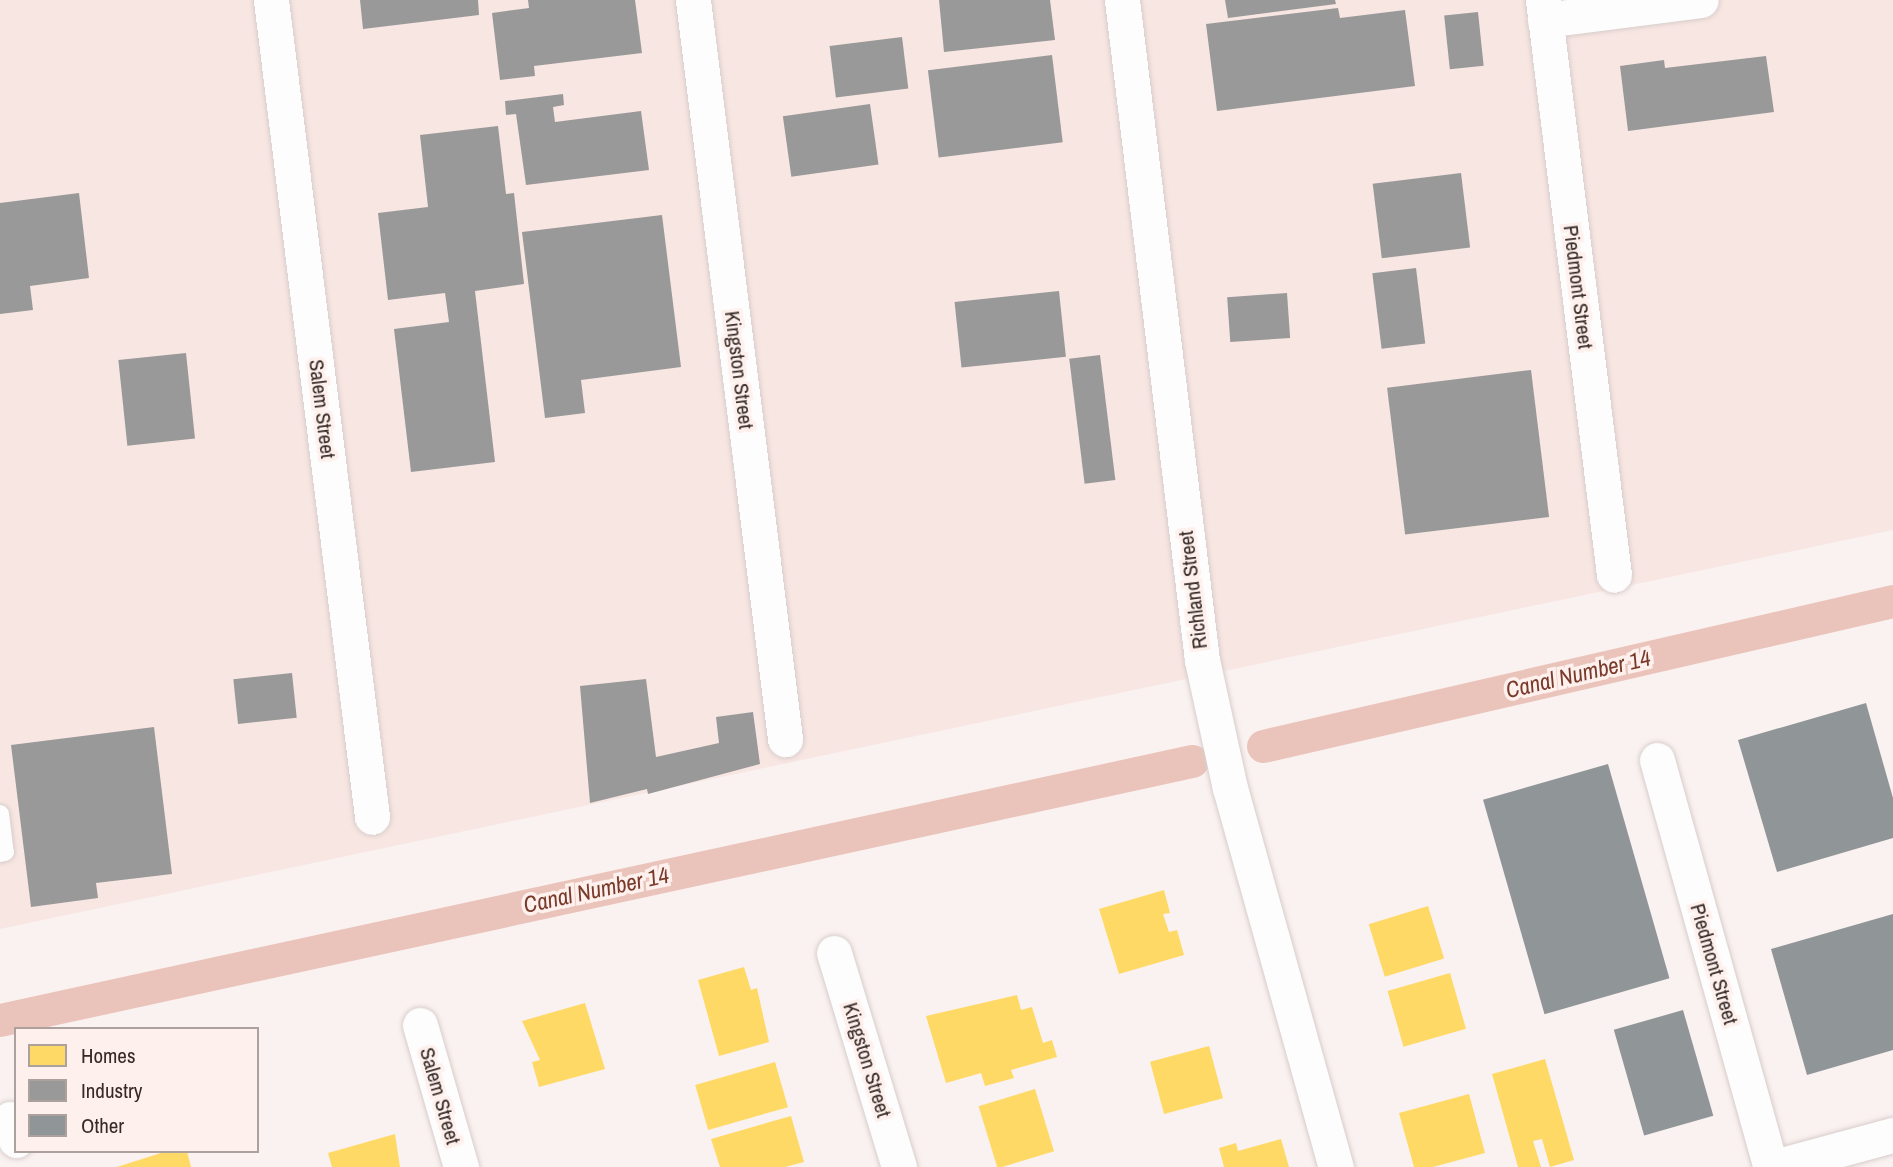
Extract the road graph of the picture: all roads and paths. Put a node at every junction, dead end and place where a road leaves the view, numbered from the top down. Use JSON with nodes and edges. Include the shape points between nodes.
{"nodes":[{"id":1,"x":271,"y":0,"type":"edge"},
{"id":2,"x":693,"y":0,"type":"edge"},
{"id":3,"x":1122,"y":0,"type":"edge"},
{"id":4,"x":1701,"y":0,"type":"edge"},
{"id":5,"x":1544,"y":10,"type":"edge"},
{"id":6,"x":1614,"y":575,"type":"dead end"},
{"id":7,"x":785,"y":739,"type":"dead end"},
{"id":8,"x":1657,"y":761,"type":"dead end"},
{"id":9,"x":0,"y":814,"type":"edge"},
{"id":10,"x":373,"y":817,"type":"dead end"},
{"id":11,"x":0,"y":853,"type":"edge"},
{"id":12,"x":834,"y":953,"type":"dead end"},
{"id":13,"x":420,"y":1025,"type":"dead end"},
{"id":14,"x":1893,"y":1135,"type":"edge"},
{"id":15,"x":461,"y":1167,"type":"edge"},
{"id":16,"x":899,"y":1167,"type":"edge"},
{"id":17,"x":1336,"y":1167,"type":"edge"},
{"id":18,"x":1773,"y":1167,"type":"edge"}],
"edges":[{"from":1,"to":10,"type":"street","name":"Salem Street"},
{"from":2,"to":7,"type":"street","name":"Kingston Street"},
{"from":3,"to":17,"type":"street","name":"Richland Street","via":[[1202,660],[1230,788]]},
{"from":4,"to":5,"type":"street"},
{"from":5,"to":6,"type":"street","name":"Piedmont Street"},
{"from":8,"to":18,"type":"street","name":"Piedmont Street"},
{"from":9,"to":11,"type":"lane","via":[[5,852]]},
{"from":12,"to":16,"type":"street","name":"Kingston Street"},
{"from":13,"to":15,"type":"street","name":"Salem Street"},
{"from":14,"to":18,"type":"street"}]}
